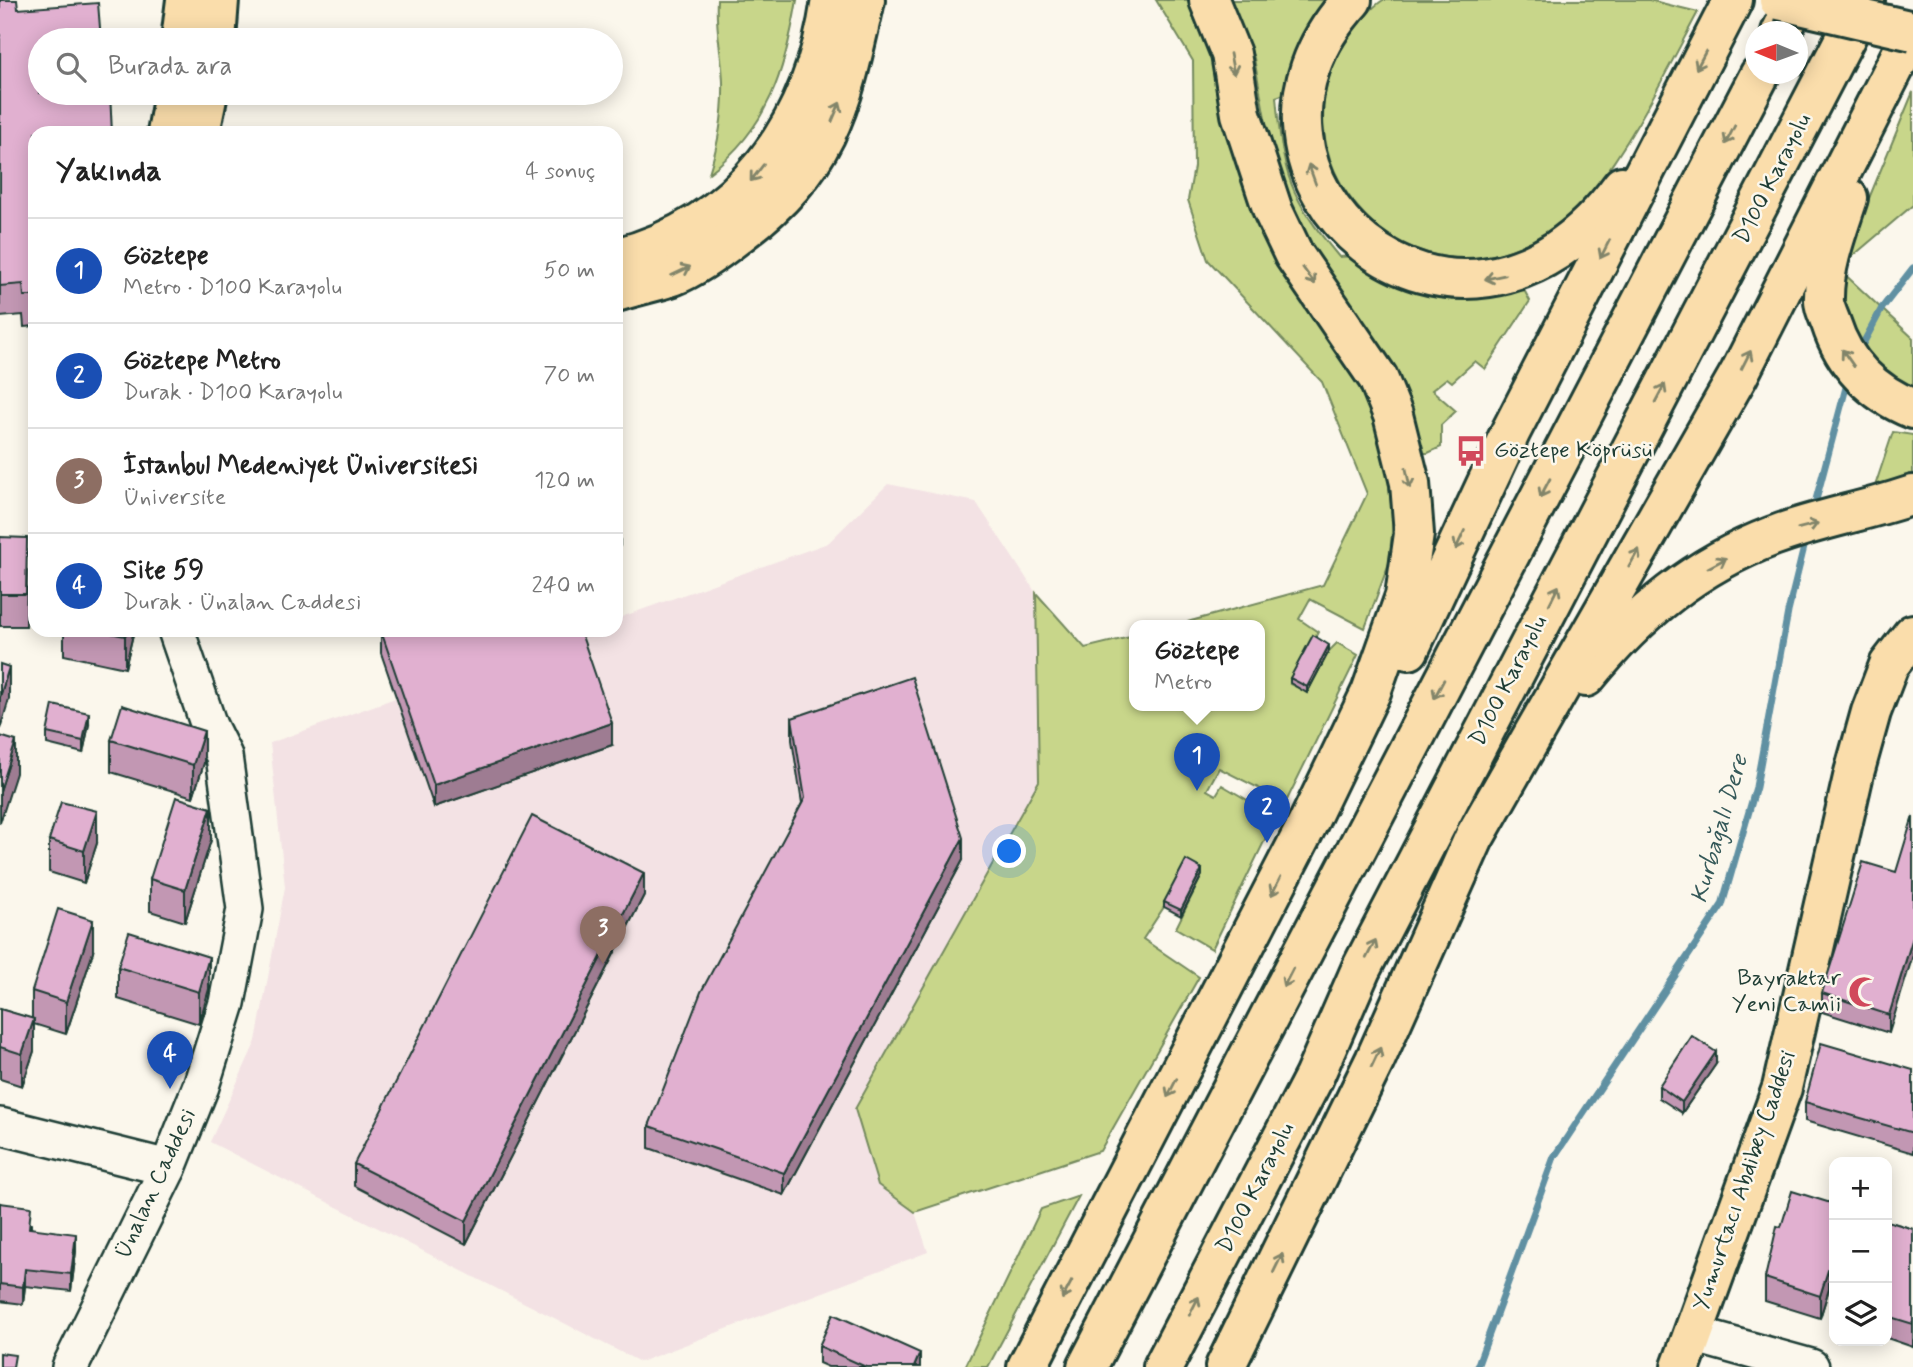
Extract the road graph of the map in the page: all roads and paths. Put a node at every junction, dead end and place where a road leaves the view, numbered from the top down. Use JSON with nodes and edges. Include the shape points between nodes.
{"nodes":[{"id":1,"x":186,"y":0,"type":"edge"},
{"id":2,"x":219,"y":0,"type":"edge"},
{"id":3,"x":831,"y":0,"type":"edge"},
{"id":4,"x":865,"y":0,"type":"edge"},
{"id":5,"x":1209,"y":0,"type":"edge"},
{"id":6,"x":1352,"y":0,"type":"edge"},
{"id":7,"x":1733,"y":0,"type":"edge"},
{"id":8,"x":1779,"y":0,"type":"edge"},
{"id":9,"x":1797,"y":0,"type":"edge"},
{"id":10,"x":1865,"y":0,"type":"edge"},
{"id":11,"x":1786,"y":21,"type":"edge"},
{"id":12,"x":182,"y":28,"type":"edge"},
{"id":13,"x":217,"y":28,"type":"edge"},
{"id":14,"x":1913,"y":31,"type":"edge"},
{"id":15,"x":1755,"y":84,"type":"edge"},
{"id":16,"x":1884,"y":86,"type":"junction"},
{"id":17,"x":172,"y":105,"type":"edge"},
{"id":18,"x":206,"y":105,"type":"edge"},
{"id":19,"x":1669,"y":122,"type":"junction"},
{"id":20,"x":168,"y":126,"type":"edge"},
{"id":21,"x":201,"y":126,"type":"edge"},
{"id":22,"x":623,"y":255,"type":"edge"},
{"id":23,"x":623,"y":290,"type":"edge"},
{"id":24,"x":1904,"y":405,"type":"edge"},
{"id":25,"x":1913,"y":495,"type":"edge"},
{"id":26,"x":1913,"y":634,"type":"edge"},
{"id":27,"x":179,"y":637,"type":"edge"},
{"id":28,"x":198,"y":637,"type":"edge"},
{"id":29,"x":225,"y":756,"type":"junction"},
{"id":30,"x":1503,"y":787,"type":"junction"},
{"id":31,"x":1307,"y":825,"type":"junction"},
{"id":32,"x":1474,"y":838,"type":"junction"},
{"id":33,"x":1314,"y":1077,"type":"junction"},
{"id":34,"x":0,"y":1126,"type":"edge"},
{"id":35,"x":168,"y":1168,"type":"junction"},
{"id":36,"x":1687,"y":1350,"type":"edge"},
{"id":37,"x":70,"y":1367,"type":"edge"},
{"id":38,"x":1027,"y":1367,"type":"edge"},
{"id":39,"x":1087,"y":1367,"type":"edge"},
{"id":40,"x":1163,"y":1367,"type":"edge"},
{"id":41,"x":1225,"y":1367,"type":"edge"},
{"id":42,"x":1811,"y":1367,"type":"edge"}],
"edges":[{"from":1,"to":12,"type":"main road"},
{"from":2,"to":13,"type":"main road"},
{"from":3,"to":22,"type":"main road","one_way":true,"via":[[804,97],[784,138],[746,188],[671,237]]},
{"from":23,"to":4,"type":"main road","one_way":true,"via":[[675,275],[713,253],[757,221],[793,185],[824,141],[842,99]]},
{"from":5,"to":31,"type":"main road","one_way":true,"via":[[1231,54],[1241,114],[1273,211],[1294,255],[1378,378],[1393,415],[1410,483],[1414,534],[1405,596],[1371,692]]},
{"from":19,"to":6,"type":"main road","one_way":true,"via":[[1609,204],[1560,251],[1524,269],[1462,281],[1428,276],[1394,263],[1343,223],[1319,193],[1307,160],[1302,125],[1305,87],[1320,45]]},
{"from":7,"to":19,"type":"main road","one_way":true},
{"from":8,"to":14,"type":"main road","bridge":true},
{"from":9,"to":11,"type":"main road"},
{"from":33,"to":10,"type":"main road","name":"D100 Karayolu","one_way":true,"via":[[1373,945]]},
{"from":14,"to":16,"type":"main road"},
{"from":15,"to":39,"type":"main road","one_way":true},
{"from":24,"to":16,"type":"main road","one_way":true,"via":[[1868,384],[1846,357],[1823,299],[1833,245]]},
{"from":30,"to":16,"type":"main road","one_way":true,"via":[[1739,374]]},
{"from":17,"to":20,"type":"main road"},
{"from":18,"to":21,"type":"main road"},
{"from":19,"to":31,"type":"main road","one_way":true,"via":[[1511,431],[1382,708]]},
{"from":30,"to":25,"type":"main road","one_way":true,"via":[[1598,662],[1678,584],[1776,535]]},
{"from":26,"to":36,"type":"main road","name":"Yumurtacı Abdibey Caddesi","via":[[1889,665],[1871,712],[1782,1088]]},
{"from":27,"to":29,"type":"street","name":"Ünalan Caddesi","via":[[209,726]]},
{"from":28,"to":29,"type":"street","via":[[221,715]]},
{"from":29,"to":35,"type":"street","name":"Ünalan Caddesi","via":[[245,909],[227,1003]]},
{"from":30,"to":32,"type":"main road"},
{"from":31,"to":38,"type":"main road","one_way":true},
{"from":32,"to":33,"type":"main road","via":[[1362,1013]]},
{"from":41,"to":32,"type":"main road","one_way":true,"via":[[1375,1060]]},
{"from":40,"to":33,"type":"main road","name":"D100 Karayolu","one_way":true},
{"from":34,"to":35,"type":"street"},
{"from":35,"to":37,"type":"street","name":"Ünalan Caddesi"},
{"from":36,"to":42,"type":"street"}]}
